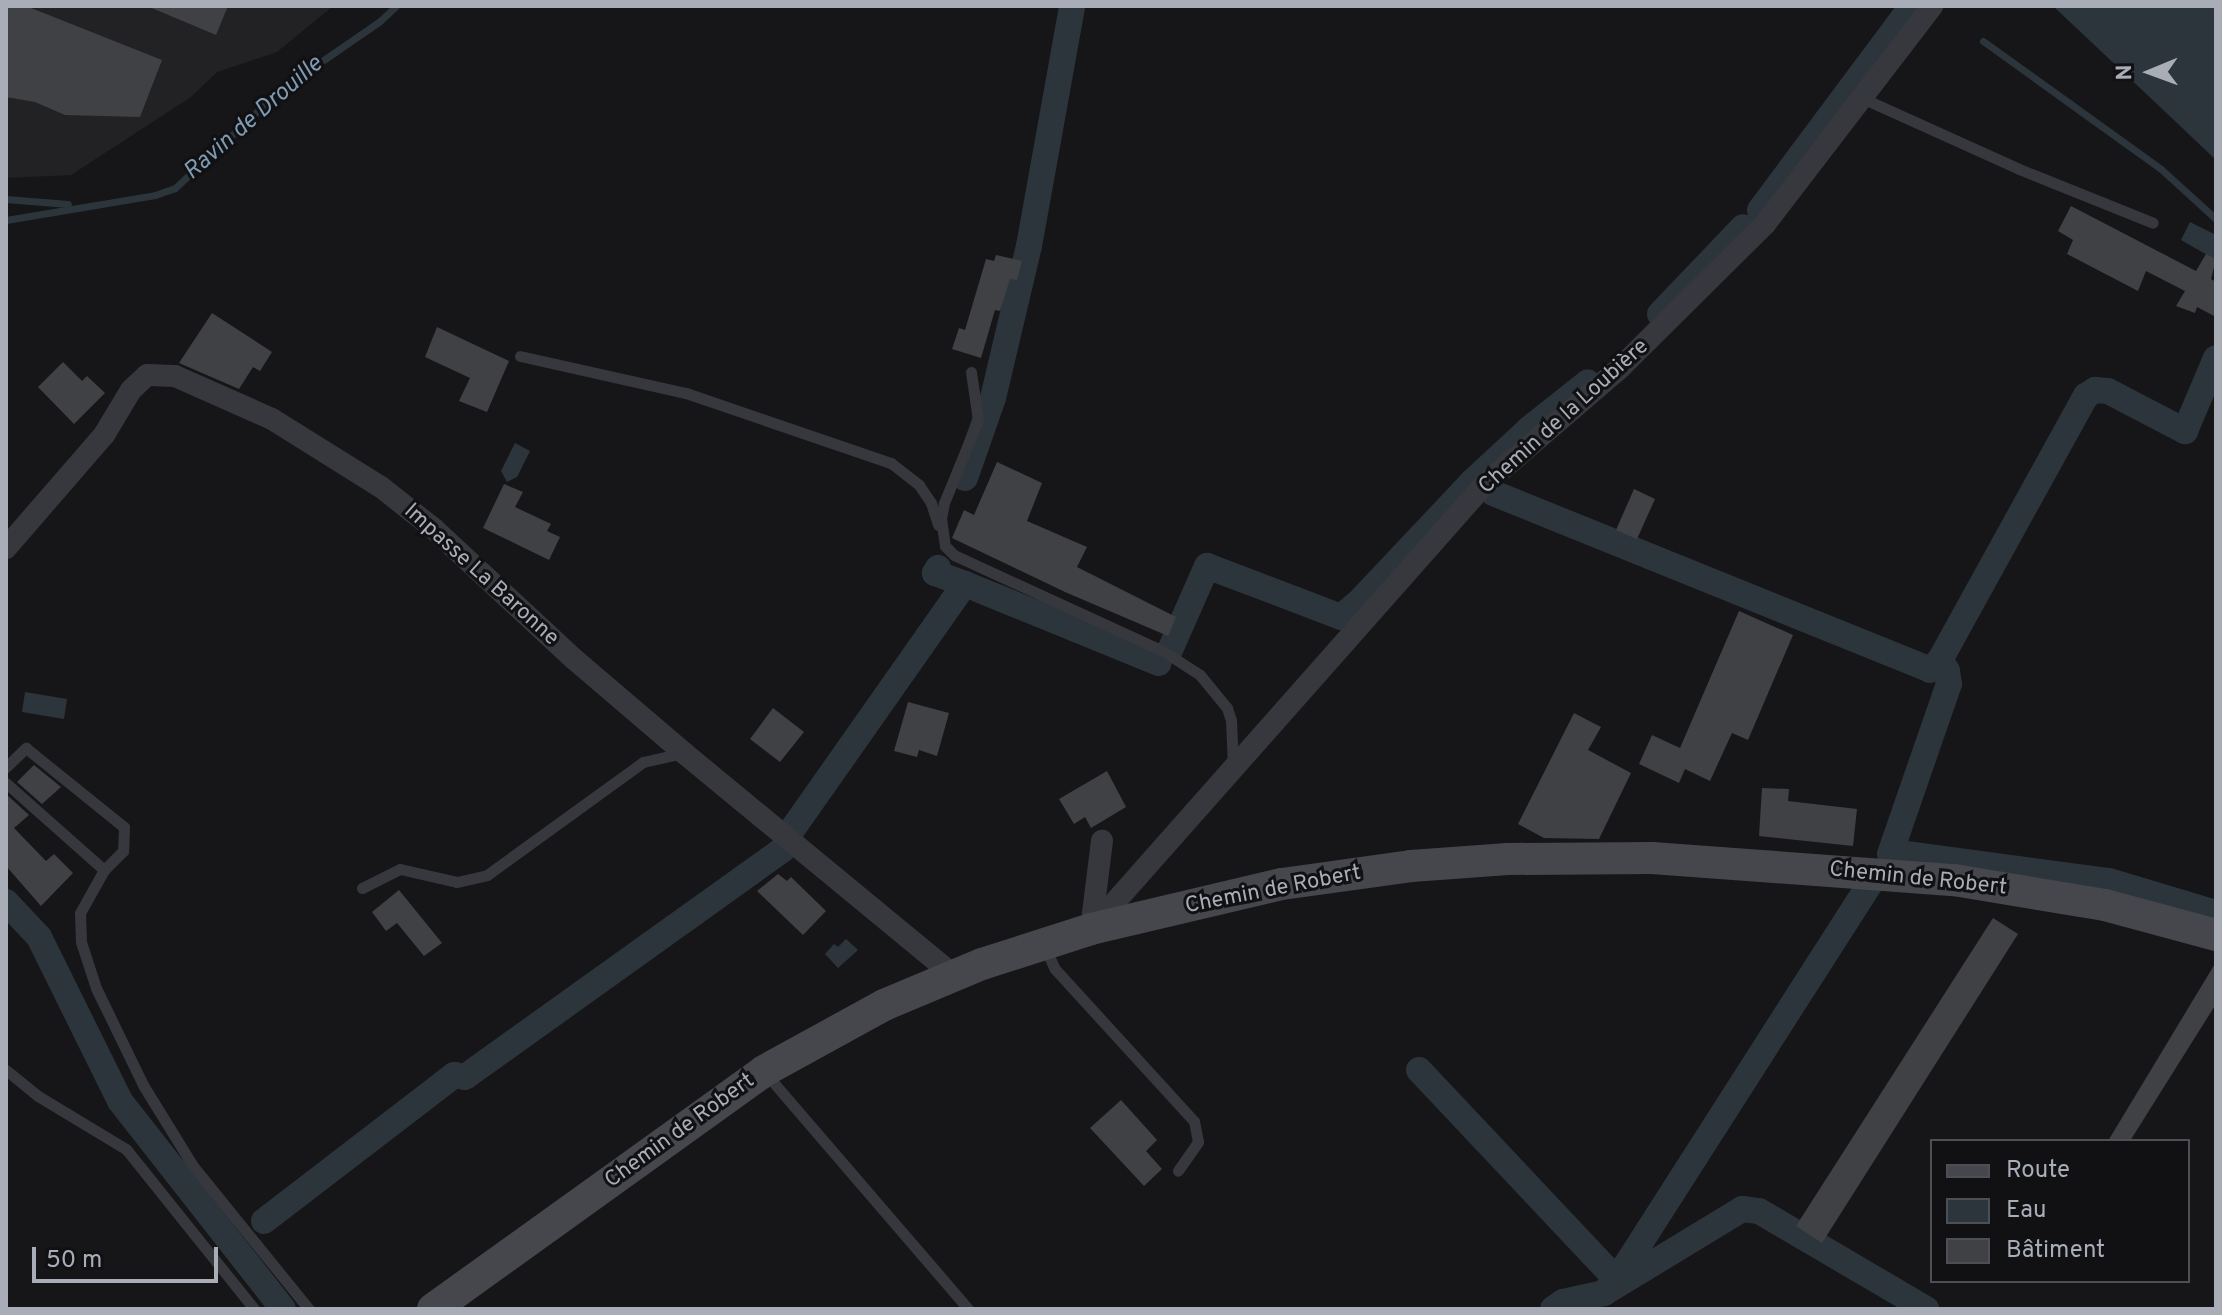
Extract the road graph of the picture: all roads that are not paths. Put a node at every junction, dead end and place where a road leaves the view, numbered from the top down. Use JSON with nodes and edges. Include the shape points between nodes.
{"nodes":[{"id":1,"x":1932,"y":6,"type":"edge"},
{"id":2,"x":1862,"y":98,"type":"junction"},
{"id":3,"x":2153,"y":223,"type":"dead end"},
{"id":4,"x":520,"y":356,"type":"dead end"},
{"id":5,"x":971,"y":372,"type":"dead end"},
{"id":6,"x":942,"y":537,"type":"junction"},
{"id":7,"x":6,"y":548,"type":"edge"},
{"id":8,"x":684,"y":753,"type":"junction"},
{"id":9,"x":6,"y":767,"type":"edge"},
{"id":10,"x":1233,"y":770,"type":"junction"},
{"id":11,"x":6,"y":783,"type":"edge"},
{"id":12,"x":1102,"y":841,"type":"dead end"},
{"id":13,"x":104,"y":870,"type":"junction"},
{"id":14,"x":362,"y":888,"type":"dead end"},
{"id":15,"x":1091,"y":929,"type":"junction"},
{"id":16,"x":2216,"y":935,"type":"edge"},
{"id":17,"x":1043,"y":943,"type":"junction"},
{"id":18,"x":953,"y":975,"type":"junction"},
{"id":19,"x":6,"y":1070,"type":"edge"},
{"id":20,"x":764,"y":1071,"type":"junction"},
{"id":21,"x":1178,"y":1171,"type":"dead end"},
{"id":22,"x":254,"y":1309,"type":"edge"},
{"id":23,"x":309,"y":1309,"type":"edge"},
{"id":24,"x":433,"y":1309,"type":"edge"},
{"id":25,"x":968,"y":1309,"type":"edge"}],
"edges":[{"from":1,"to":2,"type":"street","name":"Chemin de la Loubière"},
{"from":2,"to":3,"type":"lane"},
{"from":2,"to":10,"type":"street","name":"Chemin de la Loubière","via":[[1765,224],[1646,344],[1484,485]]},
{"from":4,"to":6,"type":"lane","via":[[686,393],[891,463],[919,485]]},
{"from":5,"to":6,"type":"lane","via":[[978,420],[944,503]]},
{"from":6,"to":10,"type":"lane","via":[[954,555],[1163,651],[1200,675],[1216,691],[1231,720]]},
{"from":7,"to":8,"type":"street","name":"Impasse La Baronne","via":[[104,435],[131,390],[147,375],[175,376],[272,419],[381,487]]},
{"from":8,"to":14,"type":"lane","via":[[643,762],[487,875],[457,882],[400,869]]},
{"from":8,"to":18,"type":"street","name":"Impasse La Baronne"},
{"from":9,"to":13,"type":"lane","via":[[26,748],[124,827],[123,851]]},
{"from":10,"to":15,"type":"street","name":"Chemin de la Loubière"},
{"from":11,"to":13,"type":"lane"},
{"from":12,"to":15,"type":"street"},
{"from":13,"to":23,"type":"lane","via":[[80,913],[81,942],[96,988],[143,1085],[193,1166]]},
{"from":15,"to":16,"type":"street","name":"Chemin de Robert","via":[[1282,884],[1354,874],[1508,859],[1614,857],[1954,880],[2105,905]]},
{"from":15,"to":17,"type":"street","name":"Chemin de Robert"},
{"from":17,"to":18,"type":"street","name":"Chemin de Robert"},
{"from":17,"to":21,"type":"lane","via":[[1055,969],[1194,1121],[1198,1142]]},
{"from":18,"to":20,"type":"street","name":"Chemin de Robert","via":[[884,1005]]},
{"from":19,"to":22,"type":"lane","via":[[38,1096],[126,1149]]},
{"from":20,"to":24,"type":"street","name":"Chemin de Robert"},
{"from":20,"to":25,"type":"lane"}]}
